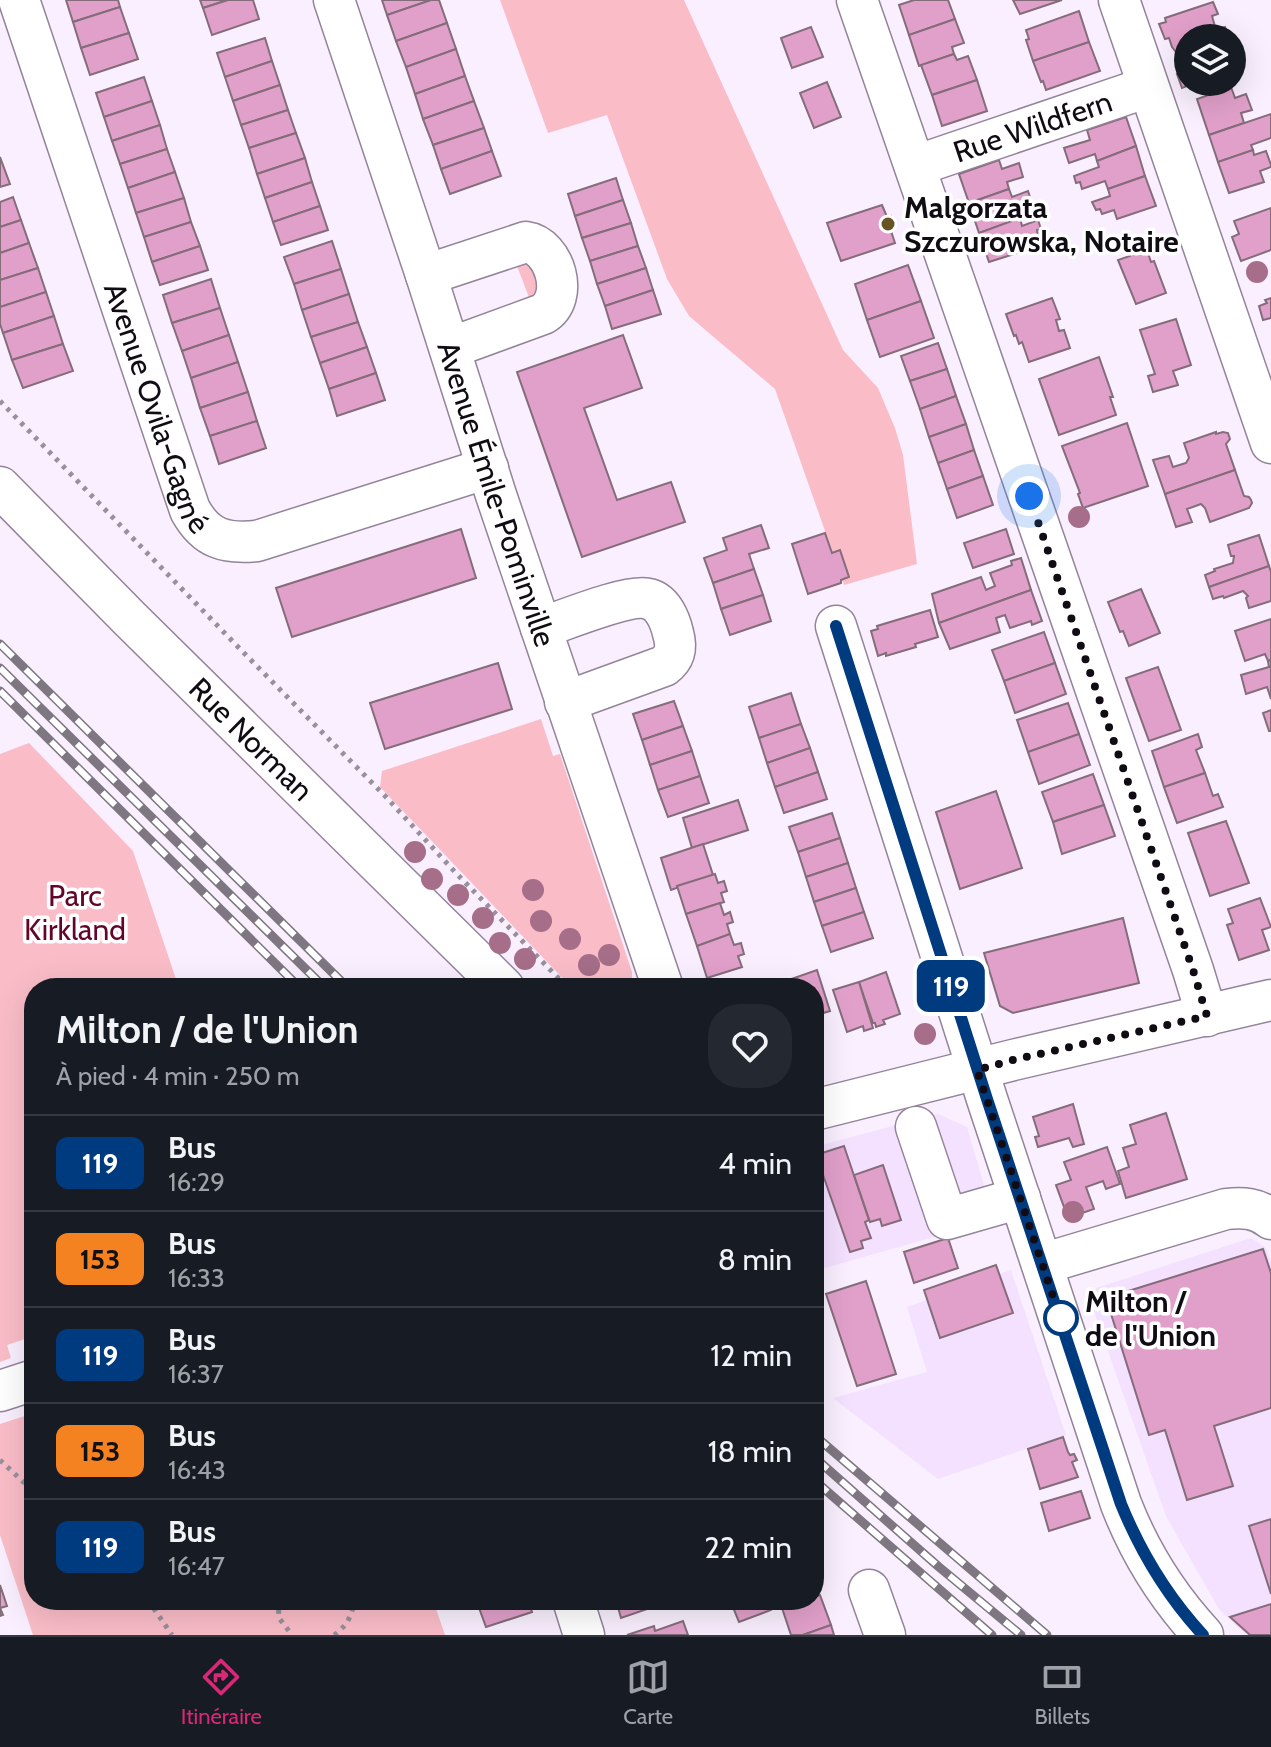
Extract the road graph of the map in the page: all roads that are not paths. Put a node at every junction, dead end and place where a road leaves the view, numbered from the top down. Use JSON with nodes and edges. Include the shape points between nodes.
{"nodes":[{"id":1,"x":19,"y":0,"type":"edge"},
{"id":2,"x":334,"y":0,"type":"edge"},
{"id":3,"x":857,"y":0,"type":"edge"},
{"id":4,"x":1119,"y":0,"type":"edge"},
{"id":5,"x":1148,"y":87,"type":"junction"},
{"id":6,"x":915,"y":166,"type":"junction"},
{"id":7,"x":426,"y":275,"type":"junction"},
{"id":8,"x":450,"y":348,"type":"junction"},
{"id":9,"x":1271,"y":443,"type":"edge"},
{"id":10,"x":488,"y":468,"type":"junction"},
{"id":11,"x":0,"y":487,"type":"edge"},
{"id":12,"x":836,"y":626,"type":"dead end"},
{"id":13,"x":541,"y":628,"type":"junction"},
{"id":14,"x":565,"y":702,"type":"junction"},
{"id":15,"x":494,"y":978,"type":"edge"},
{"id":16,"x":660,"y":978,"type":"edge"},
{"id":17,"x":1271,"y":1000,"type":"edge"},
{"id":18,"x":1207,"y":1016,"type":"junction"},
{"id":19,"x":977,"y":1070,"type":"junction"},
{"id":20,"x":824,"y":1108,"type":"edge"},
{"id":21,"x":916,"y":1127,"type":"dead end"},
{"id":22,"x":1020,"y":1198,"type":"junction"},
{"id":23,"x":1266,"y":1216,"type":"edge"},
{"id":24,"x":1042,"y":1264,"type":"junction"},
{"id":25,"x":24,"y":1383,"type":"edge"},
{"id":26,"x":0,"y":1391,"type":"edge"},
{"id":27,"x":869,"y":1590,"type":"dead end"},
{"id":28,"x":576,"y":1610,"type":"edge"},
{"id":29,"x":584,"y":1635,"type":"edge"},
{"id":30,"x":885,"y":1635,"type":"edge"},
{"id":31,"x":1203,"y":1635,"type":"edge"}],
"edges":[{"from":1,"to":10,"type":"street","name":"Avenue Ovila-Gagné","via":[[190,510],[202,527],[230,542],[257,541]]},
{"from":2,"to":7,"type":"street","name":"Avenue Émile-Pominville"},
{"from":3,"to":6,"type":"street"},
{"from":4,"to":5,"type":"street"},
{"from":5,"to":6,"type":"street","name":"Rue Wildfern"},
{"from":5,"to":9,"type":"street"},
{"from":6,"to":18,"type":"street"},
{"from":7,"to":8,"type":"street","name":"Avenue Émile-Pominville"},
{"from":7,"to":8,"type":"street","via":[[526,242],[544,251],[554,270],[557,292],[551,310]]},
{"from":8,"to":10,"type":"street","name":"Avenue Émile-Pominville"},
{"from":10,"to":13,"type":"street","name":"Avenue Émile-Pominville"},
{"from":11,"to":15,"type":"street","name":"Rue Norman"},
{"from":12,"to":19,"type":"street"},
{"from":13,"to":14,"type":"street","name":"Avenue Émile-Pominville"},
{"from":13,"to":14,"type":"street","via":[[638,598],[653,601],[670,624],[676,645],[670,662]]},
{"from":14,"to":16,"type":"street","name":"Avenue Émile-Pominville"},
{"from":17,"to":18,"type":"street"},
{"from":18,"to":19,"type":"street"},
{"from":19,"to":20,"type":"street"},
{"from":19,"to":22,"type":"street"},
{"from":21,"to":22,"type":"street","via":[[947,1219]]},
{"from":22,"to":24,"type":"street"},
{"from":23,"to":24,"type":"street","via":[[1226,1209]]},
{"from":24,"to":31,"type":"street","via":[[1128,1522],[1162,1583]]},
{"from":25,"to":26,"type":"street"},
{"from":27,"to":30,"type":"street"},
{"from":28,"to":29,"type":"street"}]}
